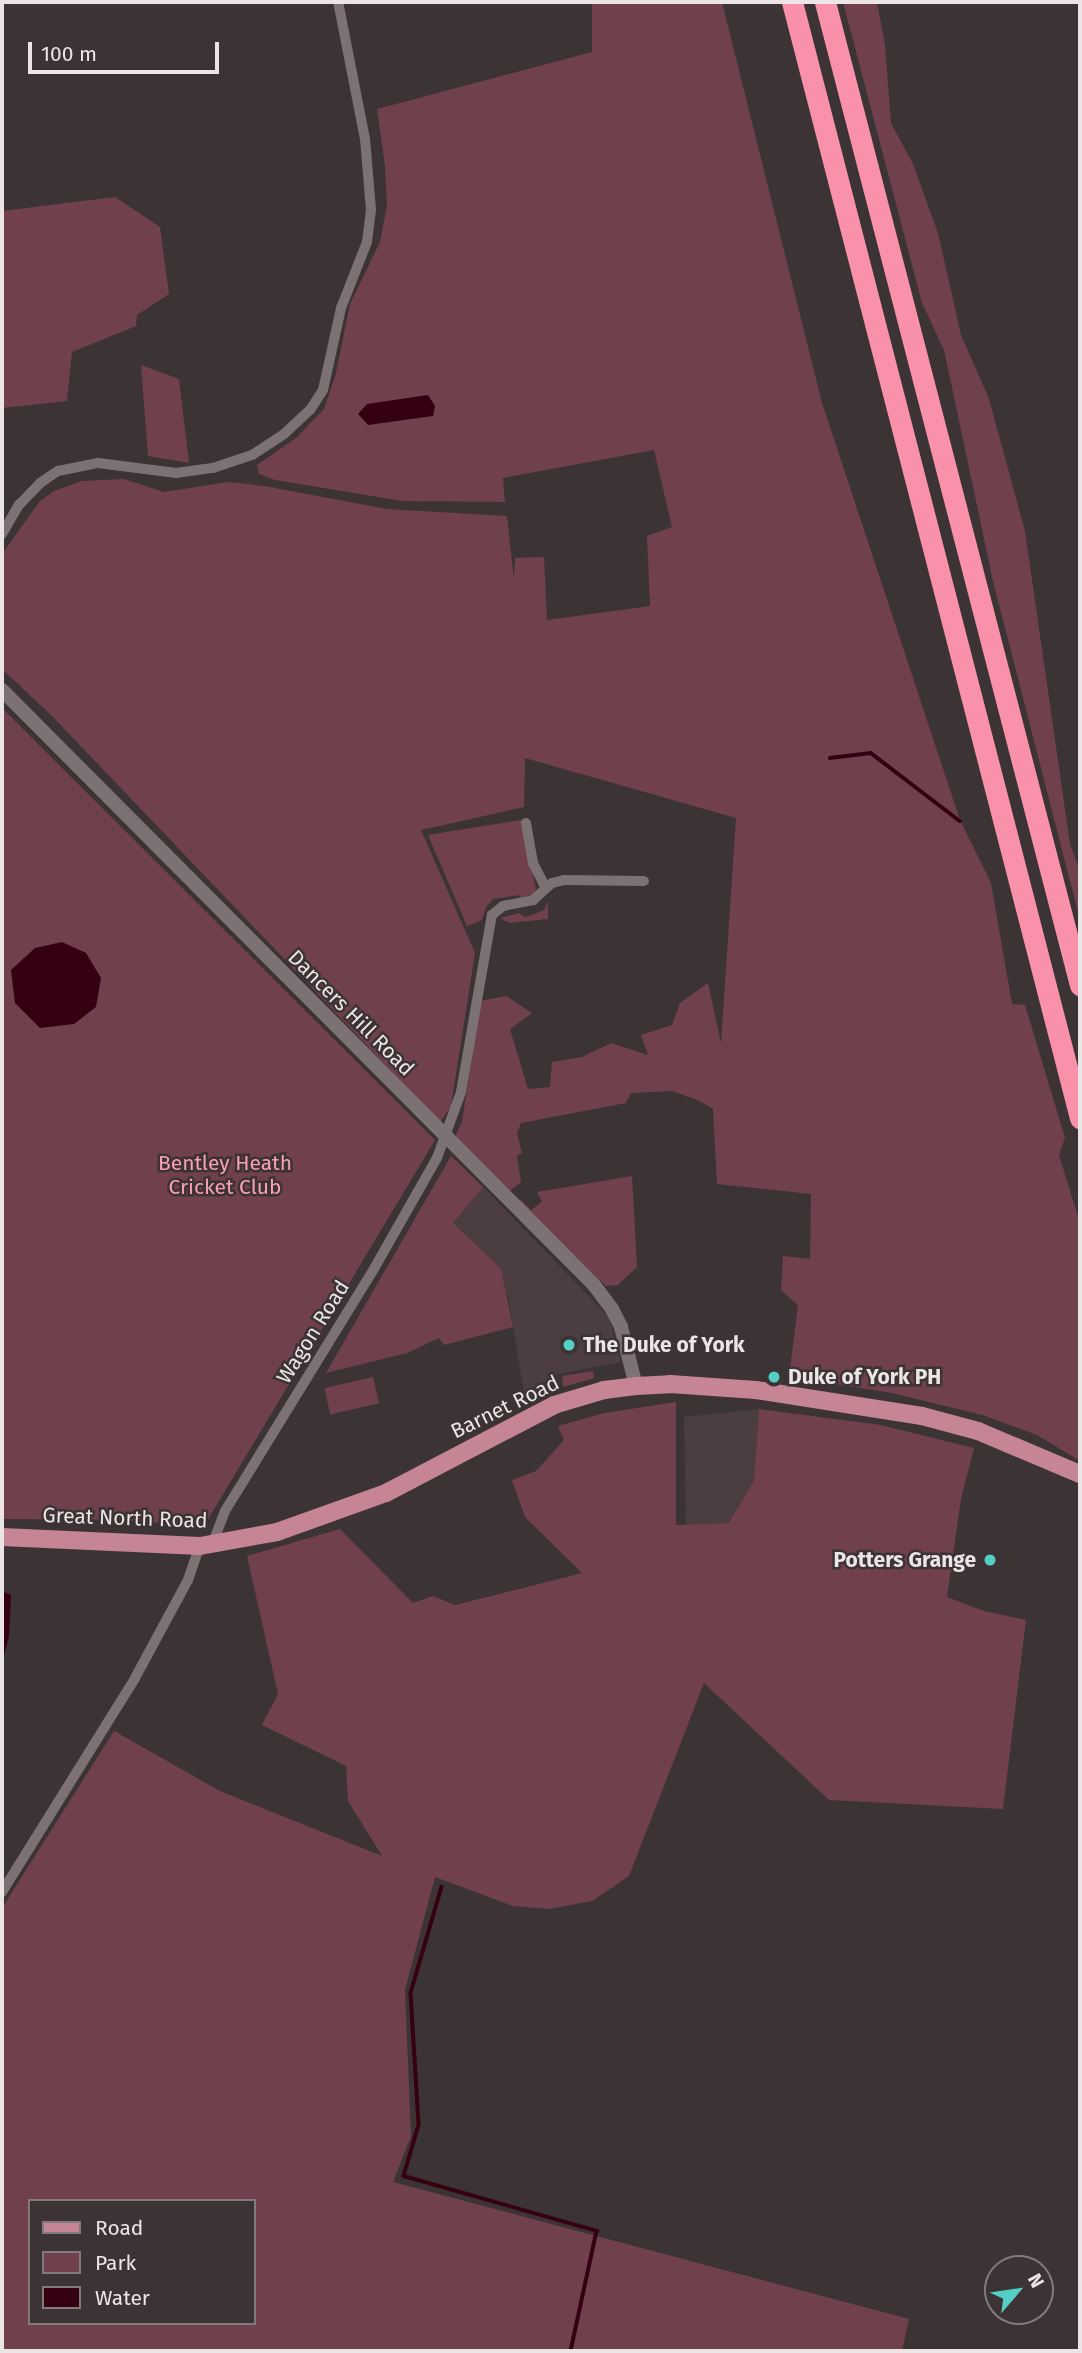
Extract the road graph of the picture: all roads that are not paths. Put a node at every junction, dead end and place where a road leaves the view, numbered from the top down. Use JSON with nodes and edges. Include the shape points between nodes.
{"nodes":[{"id":1,"x":338,"y":2,"type":"edge"},
{"id":2,"x":792,"y":2,"type":"edge"},
{"id":3,"x":825,"y":2,"type":"edge"},
{"id":4,"x":2,"y":534,"type":"edge"},
{"id":5,"x":2,"y":690,"type":"edge"},
{"id":6,"x":526,"y":823,"type":"dead end"},
{"id":7,"x":644,"y":881,"type":"dead end"},
{"id":8,"x":546,"y":888,"type":"junction"},
{"id":9,"x":1080,"y":985,"type":"edge"},
{"id":10,"x":1080,"y":1118,"type":"edge"},
{"id":11,"x":446,"y":1138,"type":"junction"},
{"id":12,"x":636,"y":1386,"type":"junction"},
{"id":13,"x":1080,"y":1474,"type":"edge"},
{"id":14,"x":2,"y":1537,"type":"edge"},
{"id":15,"x":246,"y":1539,"type":"joint"},
{"id":16,"x":206,"y":1545,"type":"junction"},
{"id":17,"x":2,"y":1892,"type":"edge"}],
"edges":[{"from":1,"to":4,"type":"street","via":[[365,139],[371,209],[367,242],[341,307],[323,390],[310,410],[284,434],[252,455],[213,468],[176,473],[98,463],[58,471],[19,505]]},
{"from":2,"to":10,"type":"highway"},
{"from":3,"to":9,"type":"highway"},
{"from":5,"to":11,"type":"street","name":"Dancers Hill Road"},
{"from":6,"to":8,"type":"street","via":[[533,863]]},
{"from":7,"to":8,"type":"street","via":[[564,880]]},
{"from":8,"to":11,"type":"street","name":"Wagon Road","via":[[533,900],[496,910],[490,921],[461,1092]]},
{"from":11,"to":12,"type":"street","name":"Dancers Hill Road","via":[[607,1300],[621,1327]]},
{"from":11,"to":16,"type":"street","name":"Wagon Road","via":[[375,1267]]},
{"from":12,"to":13,"type":"main road","name":"Barnet Road","via":[[755,1391],[922,1416],[978,1431]]},
{"from":12,"to":15,"type":"main road","name":"Barnet Road","via":[[554,1405],[360,1504]]},
{"from":14,"to":16,"type":"main road","name":"Great North Road"},
{"from":15,"to":16,"type":"main road","name":"Great North Road"},
{"from":16,"to":17,"type":"street","name":"Wagon Road","via":[[135,1678]]}]}
